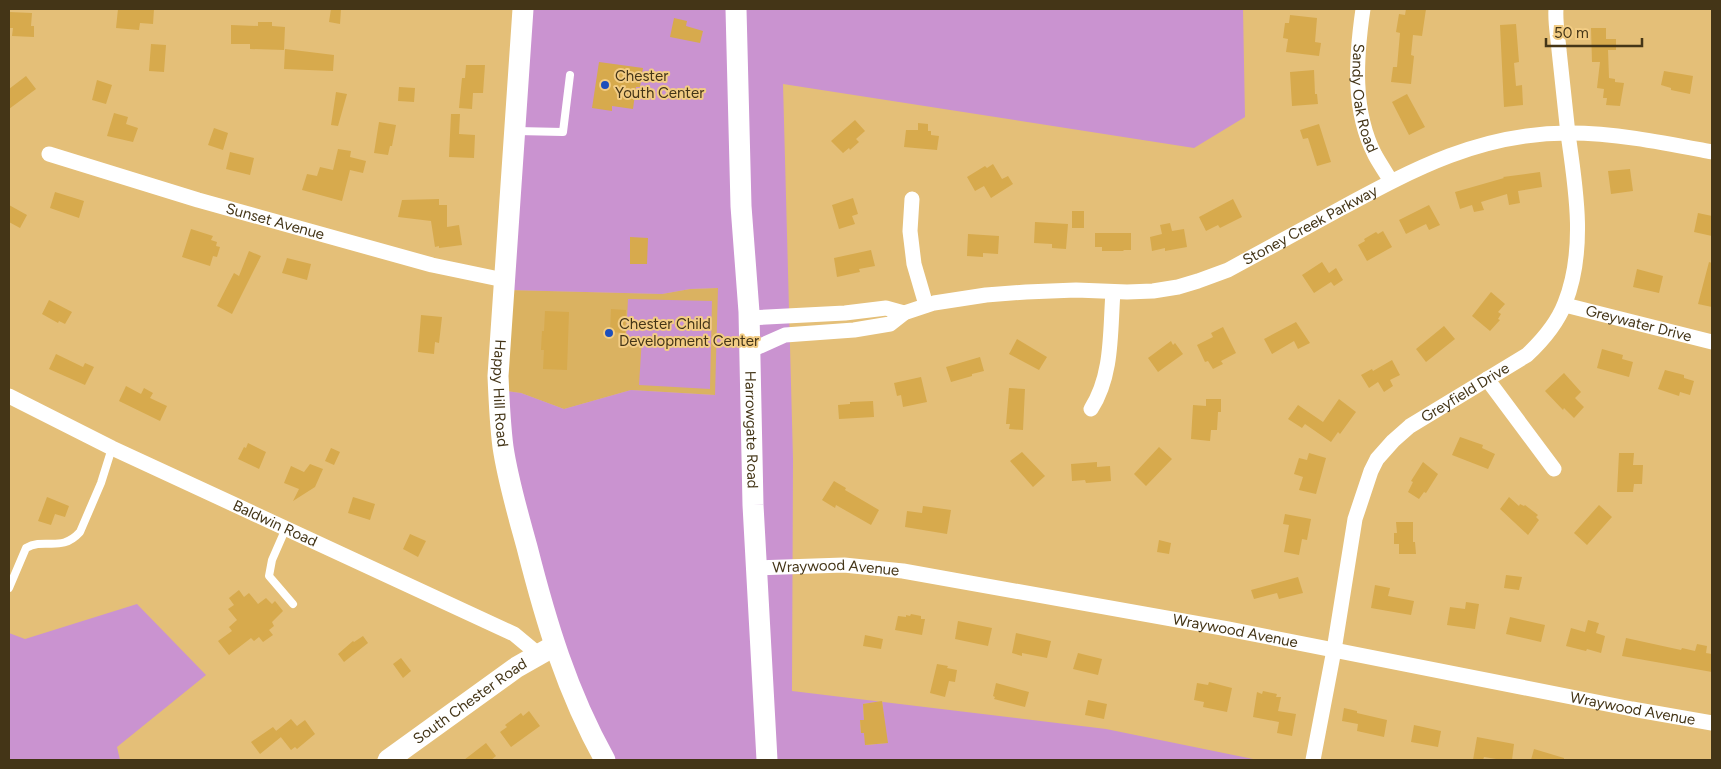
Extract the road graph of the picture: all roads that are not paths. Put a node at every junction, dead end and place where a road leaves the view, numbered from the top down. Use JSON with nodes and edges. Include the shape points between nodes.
{"nodes":[{"id":1,"x":523,"y":9,"type":"edge"},
{"id":2,"x":736,"y":9,"type":"edge"},
{"id":3,"x":1363,"y":9,"type":"edge"},
{"id":4,"x":1556,"y":9,"type":"edge"},
{"id":5,"x":570,"y":75,"type":"dead end"},
{"id":6,"x":514,"y":131,"type":"junction"},
{"id":7,"x":1568,"y":133,"type":"junction"},
{"id":8,"x":1712,"y":152,"type":"edge"},
{"id":9,"x":49,"y":154,"type":"dead end"},
{"id":10,"x":1391,"y":181,"type":"junction"},
{"id":11,"x":912,"y":199,"type":"dead end"},
{"id":12,"x":504,"y":280,"type":"junction"},
{"id":13,"x":1113,"y":292,"type":"junction"},
{"id":14,"x":926,"y":305,"type":"junction"},
{"id":15,"x":1565,"y":305,"type":"junction"},
{"id":16,"x":904,"y":313,"type":"junction"},
{"id":17,"x":749,"y":318,"type":"junction"},
{"id":18,"x":1712,"y":342,"type":"edge"},
{"id":19,"x":749,"y":351,"type":"junction"},
{"id":20,"x":1487,"y":379,"type":"junction"},
{"id":21,"x":9,"y":396,"type":"edge"},
{"id":22,"x":1091,"y":409,"type":"dead end"},
{"id":23,"x":112,"y":448,"type":"junction"},
{"id":24,"x":1554,"y":470,"type":"dead end"},
{"id":25,"x":286,"y":528,"type":"junction"},
{"id":26,"x":756,"y":568,"type":"junction"},
{"id":27,"x":9,"y":588,"type":"edge"},
{"id":28,"x":293,"y":604,"type":"dead end"},
{"id":29,"x":546,"y":650,"type":"junction"},
{"id":30,"x":1334,"y":650,"type":"junction"},
{"id":31,"x":1712,"y":723,"type":"edge"},
{"id":32,"x":388,"y":760,"type":"edge"},
{"id":33,"x":604,"y":760,"type":"edge"},
{"id":34,"x":767,"y":760,"type":"edge"},
{"id":35,"x":1313,"y":760,"type":"edge"}],
"edges":[{"from":1,"to":6,"type":"street","name":"Happy Hill Road"},
{"from":2,"to":17,"type":"street","name":"Harrowgate Road"},
{"from":3,"to":10,"type":"street","name":"Sandy Oak Road","via":[[1357,69],[1363,120],[1375,155]]},
{"from":4,"to":7,"type":"street","name":"Greyfield Drive"},
{"from":5,"to":6,"type":"lane","via":[[562,132]]},
{"from":6,"to":12,"type":"street","name":"Happy Hill Road"},
{"from":7,"to":8,"type":"street","name":"Stoney Creek Parkway","via":[[1602,134]]},
{"from":7,"to":10,"type":"street","name":"Stoney Creek Parkway","via":[[1489,143],[1419,167]]},
{"from":7,"to":15,"type":"street","name":"Greyfield Drive","via":[[1575,179],[1577,238]]},
{"from":9,"to":12,"type":"street","name":"Sunset Avenue","via":[[245,213],[432,264]]},
{"from":10,"to":13,"type":"street","name":"Stoney Creek Parkway","via":[[1228,270],[1178,287]]},
{"from":11,"to":14,"type":"street","via":[[910,231],[914,264]]},
{"from":12,"to":29,"type":"street","name":"Happy Hill Road","via":[[499,405],[504,448],[534,578]]},
{"from":13,"to":14,"type":"street","name":"Stoney Creek Parkway","via":[[1026,292]]},
{"from":13,"to":22,"type":"street","via":[[1107,363],[1099,396]]},
{"from":14,"to":16,"type":"street","name":"Stoney Creek Parkway"},
{"from":15,"to":18,"type":"street","name":"Greywater Drive"},
{"from":15,"to":20,"type":"street","name":"Greyfield Drive","via":[[1540,343],[1527,355]]},
{"from":16,"to":17,"type":"street","name":"Stoney Creek Parkway","via":[[886,308]]},
{"from":16,"to":19,"type":"street","name":"Stoney Creek Parkway","via":[[890,324],[785,335]]},
{"from":17,"to":19,"type":"street","name":"Harrowgate Road"},
{"from":19,"to":26,"type":"street","name":"Harrowgate Road"},
{"from":20,"to":24,"type":"street"},
{"from":20,"to":30,"type":"street","name":"Greyfield Drive","via":[[1410,426],[1377,459],[1355,519]]},
{"from":21,"to":23,"type":"street","name":"Baldwin Road"},
{"from":23,"to":25,"type":"street","name":"Baldwin Road"},
{"from":23,"to":27,"type":"lane","via":[[80,532],[65,544],[26,548]]},
{"from":25,"to":28,"type":"lane","via":[[272,560],[269,576]]},
{"from":25,"to":29,"type":"street","name":"Baldwin Road"},
{"from":26,"to":30,"type":"street","name":"Wraywood Avenue","via":[[844,565],[903,570]]},
{"from":26,"to":34,"type":"street","name":"Harrowgate Road"},
{"from":29,"to":32,"type":"street","name":"South Chester Road","via":[[517,667]]},
{"from":29,"to":33,"type":"street","name":"Happy Hill Road","via":[[566,681]]},
{"from":30,"to":31,"type":"street","name":"Wraywood Avenue"},
{"from":30,"to":35,"type":"street","name":"Greyfield Drive"}]}
